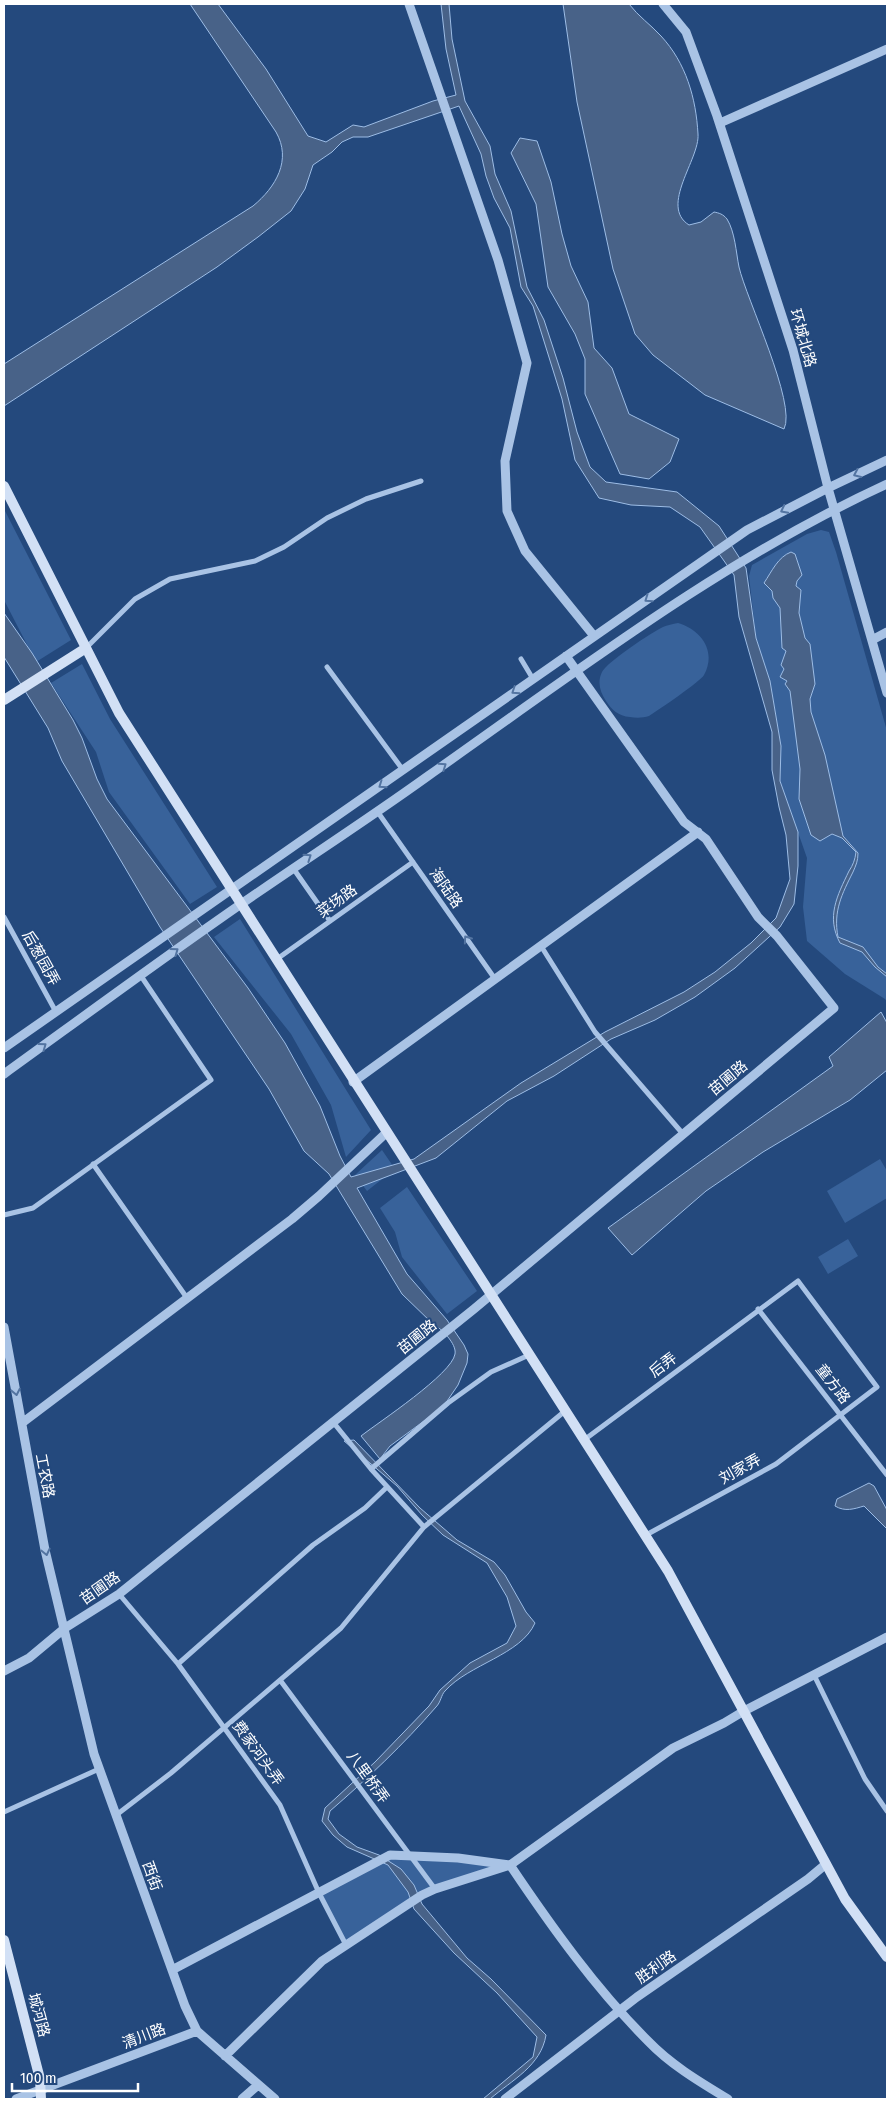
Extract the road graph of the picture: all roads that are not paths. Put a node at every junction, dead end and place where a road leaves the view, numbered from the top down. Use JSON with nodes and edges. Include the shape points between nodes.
{"nodes":[{"id":1,"x":409,"y":4,"type":"edge"},
{"id":2,"x":663,"y":4,"type":"edge"},
{"id":3,"x":887,"y":50,"type":"edge"},
{"id":4,"x":720,"y":124,"type":"junction"},
{"id":5,"x":887,"y":460,"type":"edge"},
{"id":6,"x":421,"y":481,"type":"dead end"},
{"id":7,"x":887,"y":484,"type":"edge"},
{"id":8,"x":4,"y":486,"type":"edge"},
{"id":9,"x":828,"y":488,"type":"junction"},
{"id":10,"x":834,"y":508,"type":"junction"},
{"id":11,"x":887,"y":632,"type":"edge"},
{"id":12,"x":594,"y":636,"type":"junction"},
{"id":13,"x":872,"y":640,"type":"junction"},
{"id":14,"x":86,"y":648,"type":"junction"},
{"id":15,"x":566,"y":656,"type":"junction"},
{"id":16,"x":520,"y":659,"type":"dead end"},
{"id":17,"x":327,"y":667,"type":"dead end"},
{"id":18,"x":576,"y":671,"type":"junction"},
{"id":19,"x":533,"y":679,"type":"junction"},
{"id":20,"x":887,"y":693,"type":"edge"},
{"id":21,"x":4,"y":700,"type":"edge"},
{"id":22,"x":403,"y":770,"type":"junction"},
{"id":23,"x":377,"y":811,"type":"junction"},
{"id":24,"x":698,"y":832,"type":"junction"},
{"id":25,"x":413,"y":862,"type":"junction"},
{"id":26,"x":293,"y":868,"type":"junction"},
{"id":27,"x":231,"y":890,"type":"junction"},
{"id":28,"x":241,"y":905,"type":"junction"},
{"id":29,"x":4,"y":917,"type":"edge"},
{"id":30,"x":330,"y":921,"type":"junction"},
{"id":31,"x":540,"y":946,"type":"junction"},
{"id":32,"x":276,"y":960,"type":"junction"},
{"id":33,"x":141,"y":976,"type":"junction"},
{"id":34,"x":495,"y":979,"type":"junction"},
{"id":35,"x":56,"y":1012,"type":"junction"},
{"id":36,"x":4,"y":1048,"type":"edge"},
{"id":37,"x":4,"y":1074,"type":"edge"},
{"id":38,"x":353,"y":1082,"type":"junction"},
{"id":39,"x":386,"y":1133,"type":"junction"},
{"id":40,"x":683,"y":1134,"type":"junction"},
{"id":41,"x":93,"y":1164,"type":"junction"},
{"id":42,"x":4,"y":1215,"type":"edge"},
{"id":43,"x":491,"y":1294,"type":"junction"},
{"id":44,"x":187,"y":1298,"type":"junction"},
{"id":45,"x":758,"y":1310,"type":"junction"},
{"id":46,"x":4,"y":1327,"type":"edge"},
{"id":47,"x":529,"y":1355,"type":"junction"},
{"id":48,"x":565,"y":1411,"type":"junction"},
{"id":49,"x":841,"y":1415,"type":"junction"},
{"id":50,"x":333,"y":1422,"type":"junction"},
{"id":51,"x":22,"y":1423,"type":"junction"},
{"id":52,"x":584,"y":1440,"type":"junction"},
{"id":53,"x":371,"y":1469,"type":"junction"},
{"id":54,"x":887,"y":1475,"type":"edge"},
{"id":55,"x":387,"y":1487,"type":"junction"},
{"id":56,"x":424,"y":1527,"type":"junction"},
{"id":57,"x":645,"y":1536,"type":"junction"},
{"id":58,"x":118,"y":1594,"type":"junction"},
{"id":59,"x":65,"y":1628,"type":"junction"},
{"id":60,"x":887,"y":1637,"type":"edge"},
{"id":61,"x":178,"y":1664,"type":"junction"},
{"id":62,"x":4,"y":1670,"type":"edge"},
{"id":63,"x":814,"y":1675,"type":"junction"},
{"id":64,"x":280,"y":1680,"type":"junction"},
{"id":65,"x":744,"y":1711,"type":"junction"},
{"id":66,"x":225,"y":1727,"type":"junction"},
{"id":67,"x":98,"y":1769,"type":"junction"},
{"id":68,"x":887,"y":1811,"type":"edge"},
{"id":69,"x":4,"y":1812,"type":"edge"},
{"id":70,"x":115,"y":1816,"type":"junction"},
{"id":71,"x":410,"y":1856,"type":"junction"},
{"id":72,"x":826,"y":1864,"type":"junction"},
{"id":73,"x":510,"y":1865,"type":"junction"},
{"id":74,"x":435,"y":1889,"type":"junction"},
{"id":75,"x":319,"y":1893,"type":"junction"},
{"id":76,"x":4,"y":1940,"type":"edge"},
{"id":77,"x":346,"y":1946,"type":"junction"},
{"id":78,"x":887,"y":1957,"type":"edge"},
{"id":79,"x":172,"y":1970,"type":"junction"},
{"id":80,"x":620,"y":2010,"type":"junction"},
{"id":81,"x":197,"y":2031,"type":"junction"},
{"id":82,"x":225,"y":2056,"type":"junction"},
{"id":83,"x":258,"y":2085,"type":"junction"},
{"id":84,"x":41,"y":2095,"type":"edge"},
{"id":85,"x":16,"y":2099,"type":"edge"},
{"id":86,"x":242,"y":2099,"type":"edge"},
{"id":87,"x":275,"y":2099,"type":"edge"},
{"id":88,"x":505,"y":2099,"type":"edge"},
{"id":89,"x":728,"y":2099,"type":"edge"}],
"edges":[{"from":1,"to":12,"type":"street","via":[[495,251],[527,363],[505,461],[507,511],[525,551]]},
{"from":2,"to":4,"type":"street","name":"环城北路","via":[[686,32]]},
{"from":3,"to":4,"type":"street"},
{"from":4,"to":9,"type":"street","name":"环城北路","via":[[793,350]]},
{"from":5,"to":9,"type":"street","one_way":true},
{"from":6,"to":14,"type":"street","via":[[366,499],[255,561],[170,579],[135,599]]},
{"from":7,"to":10,"type":"street"},
{"from":8,"to":14,"type":"main road"},
{"from":9,"to":10,"type":"street","name":"环城北路"},
{"from":9,"to":12,"type":"street","one_way":true,"via":[[747,530]]},
{"from":10,"to":13,"type":"street","name":"环城北路"},
{"from":10,"to":18,"type":"street","via":[[749,556]]},
{"from":11,"to":13,"type":"street"},
{"from":12,"to":15,"type":"street"},
{"from":13,"to":20,"type":"street","name":"环城北路"},
{"from":14,"to":21,"type":"main road"},
{"from":14,"to":27,"type":"main road","via":[[119,713]]},
{"from":15,"to":18,"type":"street"},
{"from":15,"to":19,"type":"street"},
{"from":16,"to":19,"type":"street"},
{"from":17,"to":22,"type":"street"},
{"from":23,"to":18,"type":"street","one_way":true},
{"from":18,"to":24,"type":"street","via":[[684,822]]},
{"from":19,"to":22,"type":"street","one_way":true},
{"from":22,"to":27,"type":"street","one_way":true},
{"from":23,"to":25,"type":"street","name":"海陆路"},
{"from":26,"to":23,"type":"street","one_way":true},
{"from":24,"to":31,"type":"street"},
{"from":24,"to":40,"type":"street","name":"苗圃路","via":[[758,917],[834,1008]]},
{"from":25,"to":30,"type":"street","name":"菜场路"},
{"from":34,"to":25,"type":"street","name":"海陆路","one_way":true},
{"from":26,"to":28,"type":"street"},
{"from":26,"to":30,"type":"street"},
{"from":27,"to":28,"type":"main road"},
{"from":27,"to":35,"type":"street"},
{"from":28,"to":32,"type":"main road"},
{"from":33,"to":28,"type":"street","one_way":true},
{"from":29,"to":35,"type":"street","name":"后葱园弄"},
{"from":30,"to":32,"type":"street","name":"菜场路"},
{"from":31,"to":34,"type":"street"},
{"from":31,"to":40,"type":"street","via":[[595,1032]]},
{"from":32,"to":38,"type":"main road"},
{"from":37,"to":33,"type":"street","one_way":true},
{"from":33,"to":41,"type":"street","via":[[211,1080]]},
{"from":34,"to":38,"type":"street"},
{"from":35,"to":36,"type":"street"},
{"from":38,"to":39,"type":"main road"},
{"from":39,"to":43,"type":"main road"},
{"from":39,"to":44,"type":"street","via":[[292,1219]]},
{"from":40,"to":43,"type":"street","name":"苗圃路"},
{"from":41,"to":42,"type":"street","via":[[33,1208]]},
{"from":41,"to":44,"type":"street"},
{"from":43,"to":47,"type":"main road"},
{"from":43,"to":50,"type":"street","name":"苗圃路"},
{"from":44,"to":51,"type":"street"},
{"from":45,"to":49,"type":"street","name":"童方路"},
{"from":45,"to":49,"type":"street","name":"后弄","via":[[798,1282],[877,1386]]},
{"from":45,"to":52,"type":"street","name":"后弄"},
{"from":46,"to":51,"type":"street","name":"工农路","one_way":true},
{"from":47,"to":48,"type":"main road"},
{"from":47,"to":53,"type":"street","via":[[490,1372],[448,1403]]},
{"from":48,"to":52,"type":"main road"},
{"from":48,"to":56,"type":"street"},
{"from":49,"to":54,"type":"street","name":"童方路"},
{"from":49,"to":57,"type":"street","name":"刘家弄","via":[[776,1464]]},
{"from":50,"to":53,"type":"street"},
{"from":50,"to":58,"type":"street","name":"苗圃路"},
{"from":51,"to":59,"type":"street","name":"工农路","one_way":true,"via":[[45,1550]]},
{"from":52,"to":57,"type":"main road"},
{"from":53,"to":55,"type":"street"},
{"from":55,"to":56,"type":"street"},
{"from":55,"to":61,"type":"street","via":[[365,1508],[313,1545]]},
{"from":56,"to":64,"type":"street","via":[[341,1628]]},
{"from":57,"to":65,"type":"main road","via":[[668,1571]]},
{"from":58,"to":59,"type":"street","name":"苗圃路"},
{"from":58,"to":61,"type":"street","name":"费家河头弄"},
{"from":59,"to":62,"type":"street","name":"苗圃路","via":[[29,1658]]},
{"from":59,"to":67,"type":"street","name":"西街"},
{"from":60,"to":63,"type":"street"},
{"from":61,"to":66,"type":"street","name":"费家河头弄"},
{"from":63,"to":65,"type":"street"},
{"from":63,"to":68,"type":"street","via":[[865,1779]]},
{"from":64,"to":66,"type":"street"},
{"from":64,"to":71,"type":"street","name":"八里桥弄"},
{"from":65,"to":72,"type":"main road"},
{"from":65,"to":73,"type":"street","via":[[673,1748]]},
{"from":66,"to":70,"type":"street"},
{"from":66,"to":75,"type":"street","name":"费家河头弄","via":[[280,1805]]},
{"from":67,"to":69,"type":"street"},
{"from":67,"to":70,"type":"street","name":"西街"},
{"from":70,"to":79,"type":"street","name":"西街"},
{"from":71,"to":73,"type":"street"},
{"from":71,"to":74,"type":"street","name":"八里桥弄"},
{"from":71,"to":75,"type":"street","via":[[390,1855]]},
{"from":72,"to":78,"type":"main road","via":[[845,1899]]},
{"from":72,"to":80,"type":"street","name":"胜利路"},
{"from":73,"to":74,"type":"street"},
{"from":73,"to":80,"type":"street","via":[[538,1907]]},
{"from":74,"to":77,"type":"street"},
{"from":75,"to":77,"type":"street","name":"费家河头弄"},
{"from":75,"to":79,"type":"street"},
{"from":76,"to":84,"type":"main road","name":"城河路"},
{"from":77,"to":82,"type":"street","via":[[322,1961]]},
{"from":79,"to":81,"type":"street","name":"西街"},
{"from":80,"to":88,"type":"street","name":"胜利路"},
{"from":80,"to":89,"type":"street","via":[[656,2048],[689,2075]]},
{"from":81,"to":82,"type":"street","name":"西街"},
{"from":81,"to":84,"type":"street","name":"清川路"},
{"from":82,"to":83,"type":"street","name":"西街"},
{"from":83,"to":86,"type":"street"},
{"from":83,"to":87,"type":"street","name":"西街"},
{"from":84,"to":85,"type":"street","name":"清川路"}]}
